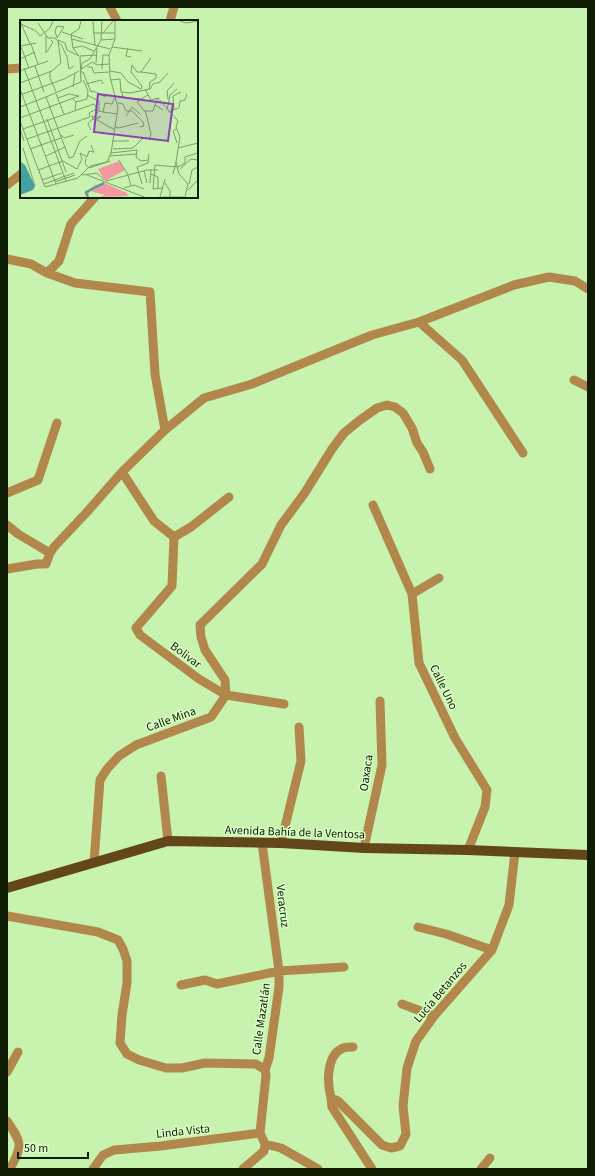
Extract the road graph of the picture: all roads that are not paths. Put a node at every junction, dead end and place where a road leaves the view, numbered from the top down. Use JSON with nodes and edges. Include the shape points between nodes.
{"nodes":[{"id":1,"x":110,"y":7,"type":"edge"},
{"id":2,"x":174,"y":7,"type":"edge"},
{"id":3,"x":116,"y":20,"type":"edge"},
{"id":4,"x":170,"y":20,"type":"edge"},
{"id":5,"x":20,"y":68,"type":"edge"},
{"id":6,"x":7,"y":69,"type":"edge"},
{"id":7,"x":20,"y":175,"type":"edge"},
{"id":8,"x":7,"y":185,"type":"edge"},
{"id":9,"x":94,"y":198,"type":"edge"},
{"id":10,"x":7,"y":259,"type":"edge"},
{"id":11,"x":47,"y":273,"type":"junction"},
{"id":12,"x":588,"y":289,"type":"edge"},
{"id":13,"x":418,"y":322,"type":"junction"},
{"id":14,"x":574,"y":380,"type":"dead end"},
{"id":15,"x":588,"y":387,"type":"edge"},
{"id":16,"x":57,"y":423,"type":"dead end"},
{"id":17,"x":165,"y":430,"type":"junction"},
{"id":18,"x":523,"y":453,"type":"dead end"},
{"id":19,"x":430,"y":469,"type":"dead end"},
{"id":20,"x":122,"y":472,"type":"junction"},
{"id":21,"x":7,"y":493,"type":"edge"},
{"id":22,"x":229,"y":496,"type":"dead end"},
{"id":23,"x":373,"y":505,"type":"dead end"},
{"id":24,"x":7,"y":525,"type":"edge"},
{"id":25,"x":174,"y":537,"type":"junction"},
{"id":26,"x":50,"y":553,"type":"junction"},
{"id":27,"x":7,"y":569,"type":"edge"},
{"id":28,"x":439,"y":578,"type":"dead end"},
{"id":29,"x":412,"y":594,"type":"junction"},
{"id":30,"x":226,"y":695,"type":"junction"},
{"id":31,"x":380,"y":701,"type":"dead end"},
{"id":32,"x":284,"y":704,"type":"dead end"},
{"id":33,"x":299,"y":726,"type":"dead end"},
{"id":34,"x":161,"y":776,"type":"dead end"},
{"id":35,"x":168,"y":841,"type":"junction"},
{"id":36,"x":262,"y":843,"type":"junction"},
{"id":37,"x":281,"y":843,"type":"junction"},
{"id":38,"x":364,"y":848,"type":"junction"},
{"id":39,"x":468,"y":850,"type":"junction"},
{"id":40,"x":515,"y":852,"type":"junction"},
{"id":41,"x":588,"y":855,"type":"edge"},
{"id":42,"x":94,"y":862,"type":"junction"},
{"id":43,"x":7,"y":888,"type":"edge"},
{"id":44,"x":7,"y":916,"type":"edge"},
{"id":45,"x":418,"y":927,"type":"dead end"},
{"id":46,"x":492,"y":950,"type":"junction"},
{"id":47,"x":344,"y":967,"type":"dead end"},
{"id":48,"x":279,"y":971,"type":"junction"},
{"id":49,"x":181,"y":985,"type":"dead end"},
{"id":50,"x":402,"y":1004,"type":"dead end"},
{"id":51,"x":434,"y":1016,"type":"junction"},
{"id":52,"x":353,"y":1047,"type":"dead end"},
{"id":53,"x":18,"y":1052,"type":"dead end"},
{"id":54,"x":265,"y":1070,"type":"junction"},
{"id":55,"x":7,"y":1072,"type":"edge"},
{"id":56,"x":331,"y":1098,"type":"junction"},
{"id":57,"x":7,"y":1121,"type":"edge"},
{"id":58,"x":260,"y":1133,"type":"junction"},
{"id":59,"x":265,"y":1144,"type":"junction"},
{"id":60,"x":490,"y":1158,"type":"dead end"},
{"id":61,"x":10,"y":1169,"type":"edge"},
{"id":62,"x":93,"y":1169,"type":"edge"},
{"id":63,"x":243,"y":1169,"type":"edge"},
{"id":64,"x":318,"y":1169,"type":"edge"},
{"id":65,"x":372,"y":1169,"type":"edge"},
{"id":66,"x":481,"y":1169,"type":"edge"}],
"edges":[{"from":1,"to":3,"type":"street"},
{"from":2,"to":4,"type":"street"},
{"from":5,"to":6,"type":"street"},
{"from":7,"to":8,"type":"street"},
{"from":9,"to":11,"type":"street","via":[[71,224],[60,261]]},
{"from":10,"to":11,"type":"street","via":[[31,264]]},
{"from":11,"to":17,"type":"street","via":[[75,283],[150,292],[154,374]]},
{"from":12,"to":13,"type":"street","via":[[575,281],[549,277],[514,285]]},
{"from":13,"to":17,"type":"street","via":[[372,335],[252,384],[204,398]]},
{"from":13,"to":18,"type":"street","via":[[462,360]]},
{"from":14,"to":15,"type":"street"},
{"from":16,"to":21,"type":"street","via":[[38,480]]},
{"from":17,"to":20,"type":"street"},
{"from":19,"to":30,"type":"street","via":[[412,428],[403,413],[395,407],[387,405],[377,408],[344,433],[281,525],[262,564],[200,625],[205,650],[225,680]]},
{"from":20,"to":25,"type":"street","via":[[154,522]]},
{"from":20,"to":26,"type":"street"},
{"from":22,"to":25,"type":"street","via":[[191,527]]},
{"from":23,"to":29,"type":"street","name":"Calle Uno"},
{"from":24,"to":26,"type":"street"},
{"from":25,"to":30,"type":"street","name":"Bolivar","via":[[172,586],[136,628],[140,635],[199,679]]},
{"from":26,"to":27,"type":"street","via":[[46,564]]},
{"from":28,"to":29,"type":"street"},
{"from":29,"to":39,"type":"street","name":"Calle Uno","via":[[419,663],[455,738],[487,790],[485,807]]},
{"from":30,"to":32,"type":"street"},
{"from":30,"to":42,"type":"street","name":"Calle Mina","via":[[211,717],[136,745],[119,756],[107,769],[100,780]]},
{"from":31,"to":38,"type":"street","name":"Oaxaca","via":[[382,765]]},
{"from":33,"to":37,"type":"street","via":[[301,761]]},
{"from":34,"to":35,"type":"street"},
{"from":35,"to":36,"type":"main road","name":"Avenida Bahía de la Ventosa"},
{"from":35,"to":42,"type":"main road","name":"Avenida Bahía de la Ventosa"},
{"from":36,"to":37,"type":"main road","name":"Avenida Bahía de la Ventosa"},
{"from":36,"to":48,"type":"street","name":"Veracruz"},
{"from":37,"to":38,"type":"main road","name":"Avenida Bahía de la Ventosa"},
{"from":38,"to":39,"type":"main road","name":"Avenida Bahía de la Ventosa"},
{"from":39,"to":40,"type":"main road","name":"Avenida Bahía de la Ventosa"},
{"from":40,"to":41,"type":"main road","name":"Avenida Bahía de la Ventosa"},
{"from":40,"to":46,"type":"street","name":"Lucía Betanzos","via":[[509,905]]},
{"from":42,"to":43,"type":"main road","name":"Avenida Bahía de la Ventosa"},
{"from":44,"to":54,"type":"street","name":"Calle Mazatlán","via":[[98,932],[118,940],[127,961],[120,1042],[127,1054],[166,1068],[251,1063],[260,1065]]},
{"from":45,"to":46,"type":"street"},
{"from":46,"to":51,"type":"street","name":"Lucía Betanzos"},
{"from":47,"to":48,"type":"street"},
{"from":48,"to":49,"type":"street","via":[[217,984],[206,980]]},
{"from":48,"to":54,"type":"street","name":"Calle Mazatlán","via":[[279,987]]},
{"from":50,"to":51,"type":"street"},
{"from":51,"to":56,"type":"street","name":"Lucía Betanzos","via":[[416,1041],[407,1068],[403,1106],[406,1134],[400,1146],[391,1148],[382,1145],[338,1101]]},
{"from":52,"to":56,"type":"street","via":[[343,1048],[334,1055],[328,1082]]},
{"from":53,"to":55,"type":"street"},
{"from":54,"to":58,"type":"street","name":"Calle Mazatlán"},
{"from":56,"to":65,"type":"street","via":[[332,1107]]},
{"from":57,"to":61,"type":"street","via":[[19,1140],[19,1152]]},
{"from":58,"to":59,"type":"street"},
{"from":58,"to":62,"type":"street","name":"Linda Vista","via":[[167,1146],[114,1150],[102,1155]]},
{"from":59,"to":63,"type":"street","via":[[264,1151]]},
{"from":59,"to":64,"type":"street","via":[[281,1148]]},
{"from":60,"to":66,"type":"street"}]}
